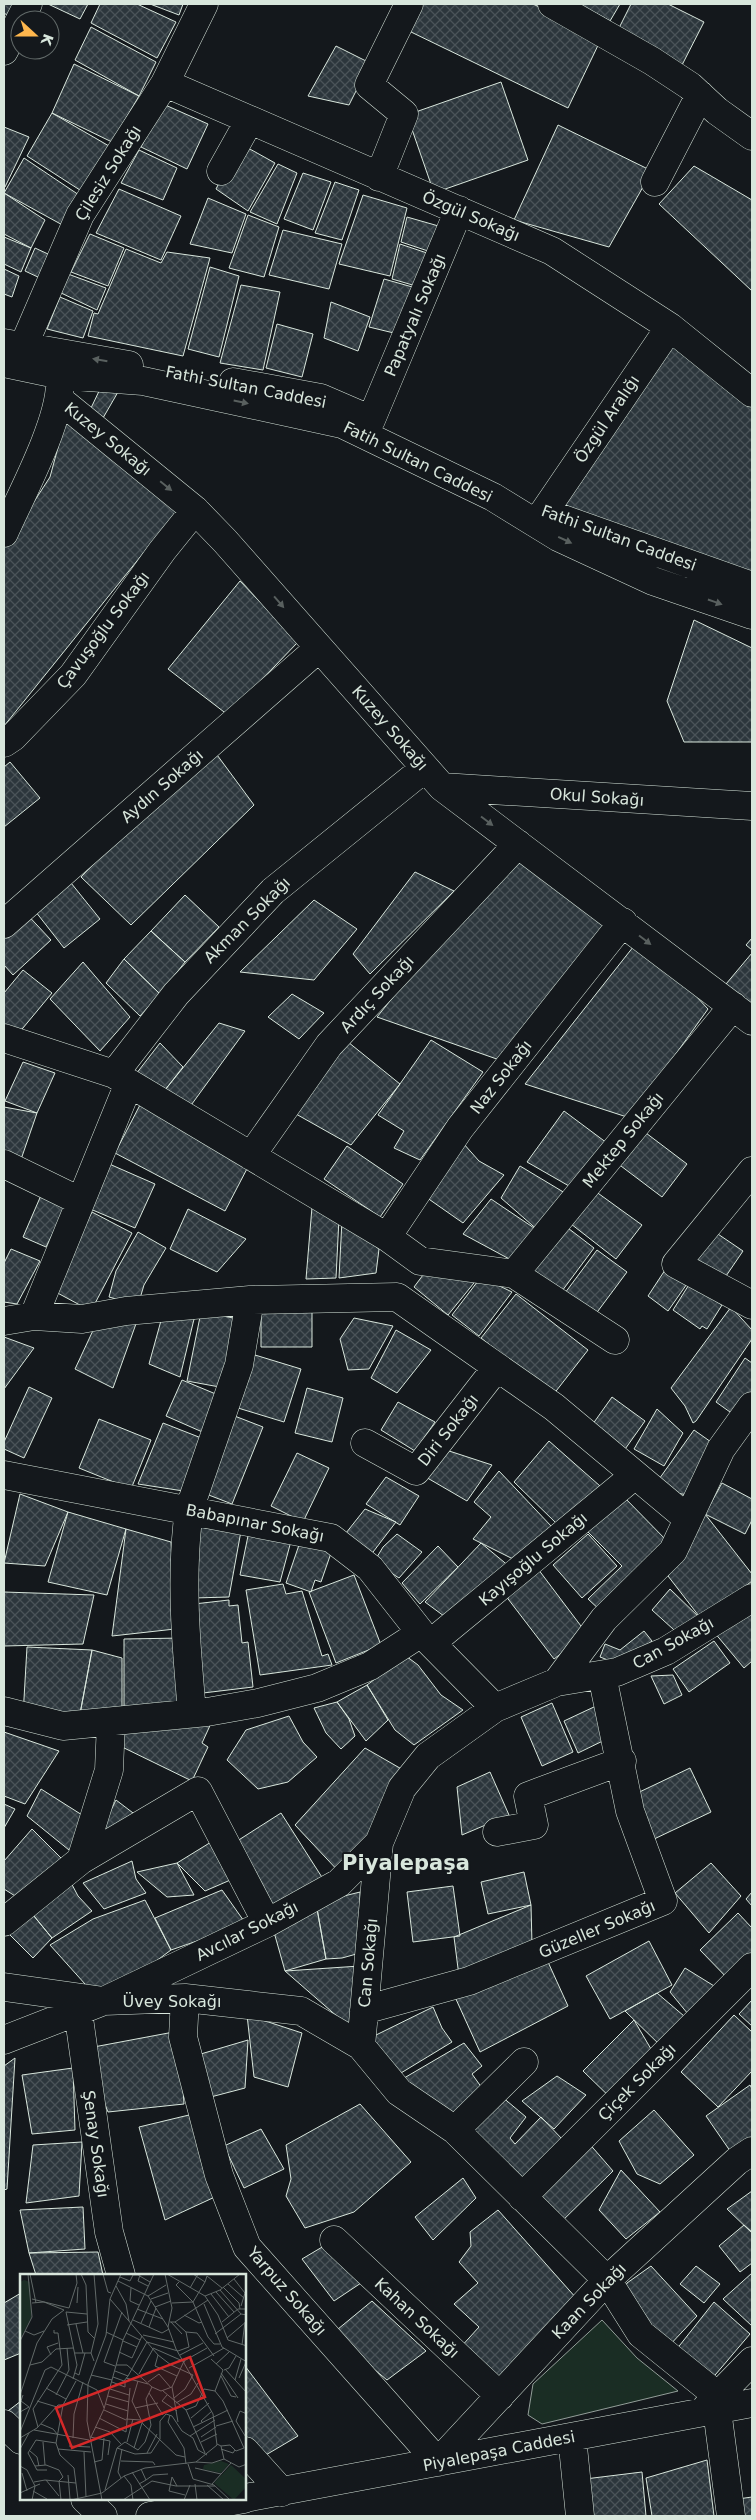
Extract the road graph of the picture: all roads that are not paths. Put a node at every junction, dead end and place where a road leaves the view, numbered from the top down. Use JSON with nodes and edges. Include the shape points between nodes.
{"nodes":[{"id":1,"x":28,"y":4,"type":"edge"},
{"id":2,"x":204,"y":4,"type":"edge"},
{"id":3,"x":409,"y":4,"type":"edge"},
{"id":4,"x":552,"y":4,"type":"edge"},
{"id":5,"x":4,"y":51,"type":"edge"},
{"id":6,"x":165,"y":83,"type":"junction"},
{"id":7,"x":700,"y":95,"type":"junction"},
{"id":8,"x":249,"y":120,"type":"junction"},
{"id":9,"x":752,"y":136,"type":"edge"},
{"id":10,"x":220,"y":171,"type":"dead end"},
{"id":11,"x":379,"y":177,"type":"junction"},
{"id":12,"x":655,"y":182,"type":"dead end"},
{"id":13,"x":459,"y":210,"type":"junction"},
{"id":14,"x":670,"y":326,"type":"junction"},
{"id":15,"x":10,"y":351,"type":"edge"},
{"id":16,"x":61,"y":376,"type":"junction"},
{"id":17,"x":752,"y":393,"type":"edge"},
{"id":18,"x":371,"y":420,"type":"junction"},
{"id":19,"x":195,"y":510,"type":"junction"},
{"id":20,"x":544,"y":512,"type":"junction"},
{"id":21,"x":4,"y":533,"type":"edge"},
{"id":22,"x":752,"y":586,"type":"edge"},
{"id":23,"x":752,"y":615,"type":"edge"},
{"id":24,"x":319,"y":648,"type":"junction"},
{"id":25,"x":4,"y":742,"type":"edge"},
{"id":26,"x":434,"y":778,"type":"junction"},
{"id":27,"x":752,"y":806,"type":"edge"},
{"id":28,"x":518,"y":844,"type":"junction"},
{"id":29,"x":622,"y":922,"type":"junction"},
{"id":30,"x":4,"y":924,"type":"edge"},
{"id":31,"x":742,"y":1013,"type":"edge"},
{"id":32,"x":4,"y":1038,"type":"edge"},
{"id":33,"x":121,"y":1079,"type":"junction"},
{"id":34,"x":251,"y":1156,"type":"junction"},
{"id":35,"x":4,"y":1164,"type":"edge"},
{"id":36,"x":752,"y":1171,"type":"edge"},
{"id":37,"x":80,"y":1201,"type":"junction"},
{"id":38,"x":387,"y":1237,"type":"junction"},
{"id":39,"x":420,"y":1261,"type":"junction"},
{"id":40,"x":514,"y":1274,"type":"junction"},
{"id":41,"x":397,"y":1297,"type":"junction"},
{"id":42,"x":250,"y":1300,"type":"junction"},
{"id":43,"x":752,"y":1305,"type":"edge"},
{"id":44,"x":34,"y":1316,"type":"junction"},
{"id":45,"x":4,"y":1321,"type":"edge"},
{"id":46,"x":615,"y":1340,"type":"dead end"},
{"id":47,"x":497,"y":1367,"type":"junction"},
{"id":48,"x":752,"y":1406,"type":"edge"},
{"id":49,"x":365,"y":1443,"type":"dead end"},
{"id":50,"x":4,"y":1475,"type":"edge"},
{"id":51,"x":635,"y":1475,"type":"junction"},
{"id":52,"x":189,"y":1510,"type":"junction"},
{"id":53,"x":687,"y":1518,"type":"junction"},
{"id":54,"x":752,"y":1598,"type":"edge"},
{"id":55,"x":426,"y":1638,"type":"junction"},
{"id":56,"x":602,"y":1675,"type":"junction"},
{"id":57,"x":556,"y":1682,"type":"junction"},
{"id":58,"x":495,"y":1708,"type":"junction"},
{"id":59,"x":4,"y":1711,"type":"edge"},
{"id":60,"x":192,"y":1712,"type":"junction"},
{"id":61,"x":111,"y":1722,"type":"junction"},
{"id":62,"x":622,"y":1761,"type":"junction"},
{"id":63,"x":497,"y":1832,"type":"dead end"},
{"id":64,"x":379,"y":1843,"type":"junction"},
{"id":65,"x":81,"y":1860,"type":"junction"},
{"id":66,"x":4,"y":1922,"type":"edge"},
{"id":67,"x":267,"y":1923,"type":"junction"},
{"id":68,"x":752,"y":1967,"type":"edge"},
{"id":69,"x":4,"y":1987,"type":"edge"},
{"id":70,"x":186,"y":1998,"type":"junction"},
{"id":71,"x":104,"y":2001,"type":"junction"},
{"id":72,"x":364,"y":2010,"type":"junction"},
{"id":73,"x":78,"y":2011,"type":"junction"},
{"id":74,"x":4,"y":2040,"type":"edge"},
{"id":75,"x":361,"y":2046,"type":"junction"},
{"id":76,"x":524,"y":2062,"type":"dead end"},
{"id":77,"x":455,"y":2130,"type":"junction"},
{"id":78,"x":752,"y":2151,"type":"edge"},
{"id":79,"x":522,"y":2197,"type":"junction"},
{"id":80,"x":334,"y":2240,"type":"dead end"},
{"id":81,"x":121,"y":2274,"type":"edge"},
{"id":82,"x":607,"y":2280,"type":"junction"},
{"id":83,"x":752,"y":2361,"type":"edge"},
{"id":84,"x":500,"y":2396,"type":"junction"},
{"id":85,"x":752,"y":2403,"type":"edge"},
{"id":86,"x":712,"y":2406,"type":"junction"},
{"id":87,"x":4,"y":2424,"type":"edge"},
{"id":88,"x":572,"y":2437,"type":"junction"},
{"id":89,"x":20,"y":2439,"type":"edge"},
{"id":90,"x":246,"y":2452,"type":"edge"},
{"id":91,"x":438,"y":2462,"type":"junction"},
{"id":92,"x":282,"y":2492,"type":"junction"},
{"id":93,"x":246,"y":2499,"type":"edge"},
{"id":94,"x":86,"y":2500,"type":"edge"},
{"id":95,"x":238,"y":2500,"type":"edge"},
{"id":96,"x":103,"y":2516,"type":"edge"},
{"id":97,"x":150,"y":2516,"type":"edge"},
{"id":98,"x":580,"y":2516,"type":"edge"},
{"id":99,"x":731,"y":2516,"type":"edge"}],
"edges":[{"from":1,"to":5,"type":"street"},
{"from":2,"to":6,"type":"street","name":"Çilesiz Sokağı"},
{"from":3,"to":11,"type":"street","via":[[369,85],[404,114]]},
{"from":4,"to":7,"type":"street","via":[[652,61]]},
{"from":6,"to":8,"type":"street","name":"Özgül Sokağı"},
{"from":6,"to":15,"type":"street","name":"Çilesiz Sokağı","via":[[80,215]]},
{"from":7,"to":9,"type":"street"},
{"from":7,"to":12,"type":"street"},
{"from":8,"to":10,"type":"street"},
{"from":8,"to":11,"type":"street","name":"Özgül Sokağı"},
{"from":11,"to":13,"type":"street","name":"Özgül Sokağı"},
{"from":13,"to":14,"type":"street","name":"Özgül Sokağı","via":[[552,251]]},
{"from":13,"to":18,"type":"street","name":"Papatyalı Sokağı"},
{"from":14,"to":17,"type":"street","name":"Özgül Sokağı"},
{"from":14,"to":20,"type":"street","name":"Özgül Aralığı"},
{"from":15,"to":16,"type":"street","name":"Fathi Sultan Caddesi"},
{"from":18,"to":16,"type":"street","name":"Fathi Sultan Caddesi","one_way":true,"via":[[321,398]]},
{"from":16,"to":19,"type":"street","name":"Kuzey Sokağı","one_way":true},
{"from":16,"to":21,"type":"street","via":[[32,472]]},
{"from":16,"to":23,"type":"street","name":"Fatih Sultan Caddesi","one_way":true,"via":[[143,381],[342,424],[493,497],[566,541],[653,581]]},
{"from":18,"to":20,"type":"street","name":"Fathi Sultan Caddesi"},
{"from":19,"to":24,"type":"street","name":"Kuzey Sokağı","one_way":true},
{"from":19,"to":25,"type":"street","name":"Çavuşoğlu Sokağı","via":[[73,675],[13,737]]},
{"from":20,"to":22,"type":"street","name":"Fathi Sultan Caddesi"},
{"from":24,"to":26,"type":"street","name":"Kuzey Sokağı"},
{"from":24,"to":30,"type":"street","name":"Aydın Sokağı"},
{"from":26,"to":27,"type":"street","name":"Okul Sokağı"},
{"from":26,"to":28,"type":"street","name":"Kuzey Sokağı","one_way":true},
{"from":26,"to":33,"type":"street","name":"Akman Sokağı","via":[[273,891],[176,994]]},
{"from":28,"to":29,"type":"street","name":"Kuzey Sokağı"},
{"from":28,"to":34,"type":"street","name":"Ardıç Sokağı","via":[[329,1045]]},
{"from":29,"to":31,"type":"street","name":"Kuzey Sokağı","one_way":true},
{"from":29,"to":38,"type":"street","name":"Naz Sokağı","via":[[460,1128]]},
{"from":31,"to":40,"type":"street","name":"Mektep Sokağı"},
{"from":32,"to":33,"type":"street"},
{"from":33,"to":34,"type":"street"},
{"from":33,"to":37,"type":"street","name":"Akman Sokağı"},
{"from":34,"to":38,"type":"street"},
{"from":35,"to":37,"type":"street"},
{"from":36,"to":43,"type":"street","via":[[676,1264]]},
{"from":37,"to":44,"type":"street","name":"Akman Sokağı"},
{"from":38,"to":39,"type":"street"},
{"from":39,"to":40,"type":"street"},
{"from":39,"to":41,"type":"street"},
{"from":40,"to":46,"type":"street"},
{"from":41,"to":42,"type":"street"},
{"from":41,"to":47,"type":"street"},
{"from":42,"to":44,"type":"street","via":[[126,1311],[82,1319]]},
{"from":42,"to":52,"type":"street","via":[[235,1378]]},
{"from":44,"to":45,"type":"street"},
{"from":47,"to":49,"type":"street","name":"Diri Sokağı","via":[[416,1471]]},
{"from":47,"to":51,"type":"street","via":[[554,1407]]},
{"from":48,"to":53,"type":"street","via":[[721,1450]]},
{"from":50,"to":52,"type":"street","name":"Babapınar Sokağı"},
{"from":51,"to":53,"type":"street"},
{"from":51,"to":55,"type":"street","name":"Kayışoğlu Sokağı"},
{"from":52,"to":55,"type":"street","name":"Babapınar Sokağı","via":[[331,1538],[370,1568]]},
{"from":52,"to":60,"type":"street","via":[[185,1610]]},
{"from":53,"to":57,"type":"street","via":[[673,1551],[604,1619]]},
{"from":54,"to":56,"type":"street","name":"Can Sokağı","via":[[666,1651],[618,1672]]},
{"from":55,"to":58,"type":"street","name":"Babapınar Sokağı"},
{"from":55,"to":60,"type":"street","name":"Kayışoğlu Sokağı","via":[[317,1688],[258,1703]]},
{"from":56,"to":57,"type":"street","name":"Can Sokağı"},
{"from":56,"to":62,"type":"street","name":"Güzeller Sokağı"},
{"from":57,"to":58,"type":"street","name":"Can Sokağı"},
{"from":58,"to":64,"type":"street","name":"Can Sokağı","via":[[428,1756],[402,1788]]},
{"from":59,"to":61,"type":"street","name":"Kayışoğlu Sokağı","via":[[63,1726]]},
{"from":60,"to":61,"type":"street","name":"Kayışoğlu Sokağı"},
{"from":61,"to":65,"type":"street","via":[[110,1770]]},
{"from":62,"to":63,"type":"street","via":[[528,1796],[534,1826]]},
{"from":62,"to":72,"type":"street","name":"Güzeller Sokağı","via":[[630,1811],[663,1901],[468,1981]]},
{"from":64,"to":67,"type":"street","name":"Avcılar Sokağı","via":[[339,1883]]},
{"from":64,"to":72,"type":"street","name":"Can Sokağı"},
{"from":65,"to":66,"type":"street"},
{"from":65,"to":67,"type":"street","via":[[198,1791]]},
{"from":67,"to":71,"type":"street","name":"Avcılar Sokağı"},
{"from":68,"to":79,"type":"street","name":"Çiçek Sokağı"},
{"from":69,"to":71,"type":"street","name":"Üvey Sokağı"},
{"from":70,"to":71,"type":"street","name":"Üvey Sokağı"},
{"from":70,"to":75,"type":"street","name":"Üvey Sokağı","via":[[302,2011]]},
{"from":70,"to":91,"type":"street","name":"Yarpuz Sokağı","via":[[183,2037],[219,2175],[247,2247]]},
{"from":71,"to":73,"type":"street"},
{"from":72,"to":75,"type":"street","name":"Can Sokağı"},
{"from":73,"to":74,"type":"street"},
{"from":73,"to":81,"type":"street","name":"Şenay Sokağı","via":[[109,2232]]},
{"from":75,"to":77,"type":"street","via":[[399,2092]]},
{"from":76,"to":77,"type":"street"},
{"from":77,"to":79,"type":"street"},
{"from":78,"to":82,"type":"street","name":"Kaan Sokağı"},
{"from":79,"to":82,"type":"street"},
{"from":80,"to":84,"type":"street","name":"Kahan Sokağı"},
{"from":82,"to":84,"type":"street","name":"Kaan Sokağı"},
{"from":82,"to":86,"type":"street","via":[[640,2334]]},
{"from":83,"to":86,"type":"street"},
{"from":84,"to":91,"type":"street","name":"Kaan Sokağı"},
{"from":85,"to":86,"type":"street","name":"Piyalepaşa Caddesi"},
{"from":86,"to":88,"type":"street","name":"Piyalepaşa Caddesi"},
{"from":86,"to":99,"type":"street"},
{"from":87,"to":89,"type":"street"},
{"from":88,"to":91,"type":"street","name":"Piyalepaşa Caddesi"},
{"from":88,"to":98,"type":"street"},
{"from":90,"to":92,"type":"street"},
{"from":91,"to":92,"type":"street","name":"Piyalepaşa Caddesi"},
{"from":92,"to":93,"type":"street","name":"Piyalepaşa Caddesi"},
{"from":94,"to":96,"type":"street"},
{"from":95,"to":97,"type":"street","name":"Piyalepaşa Caddesi"}]}
